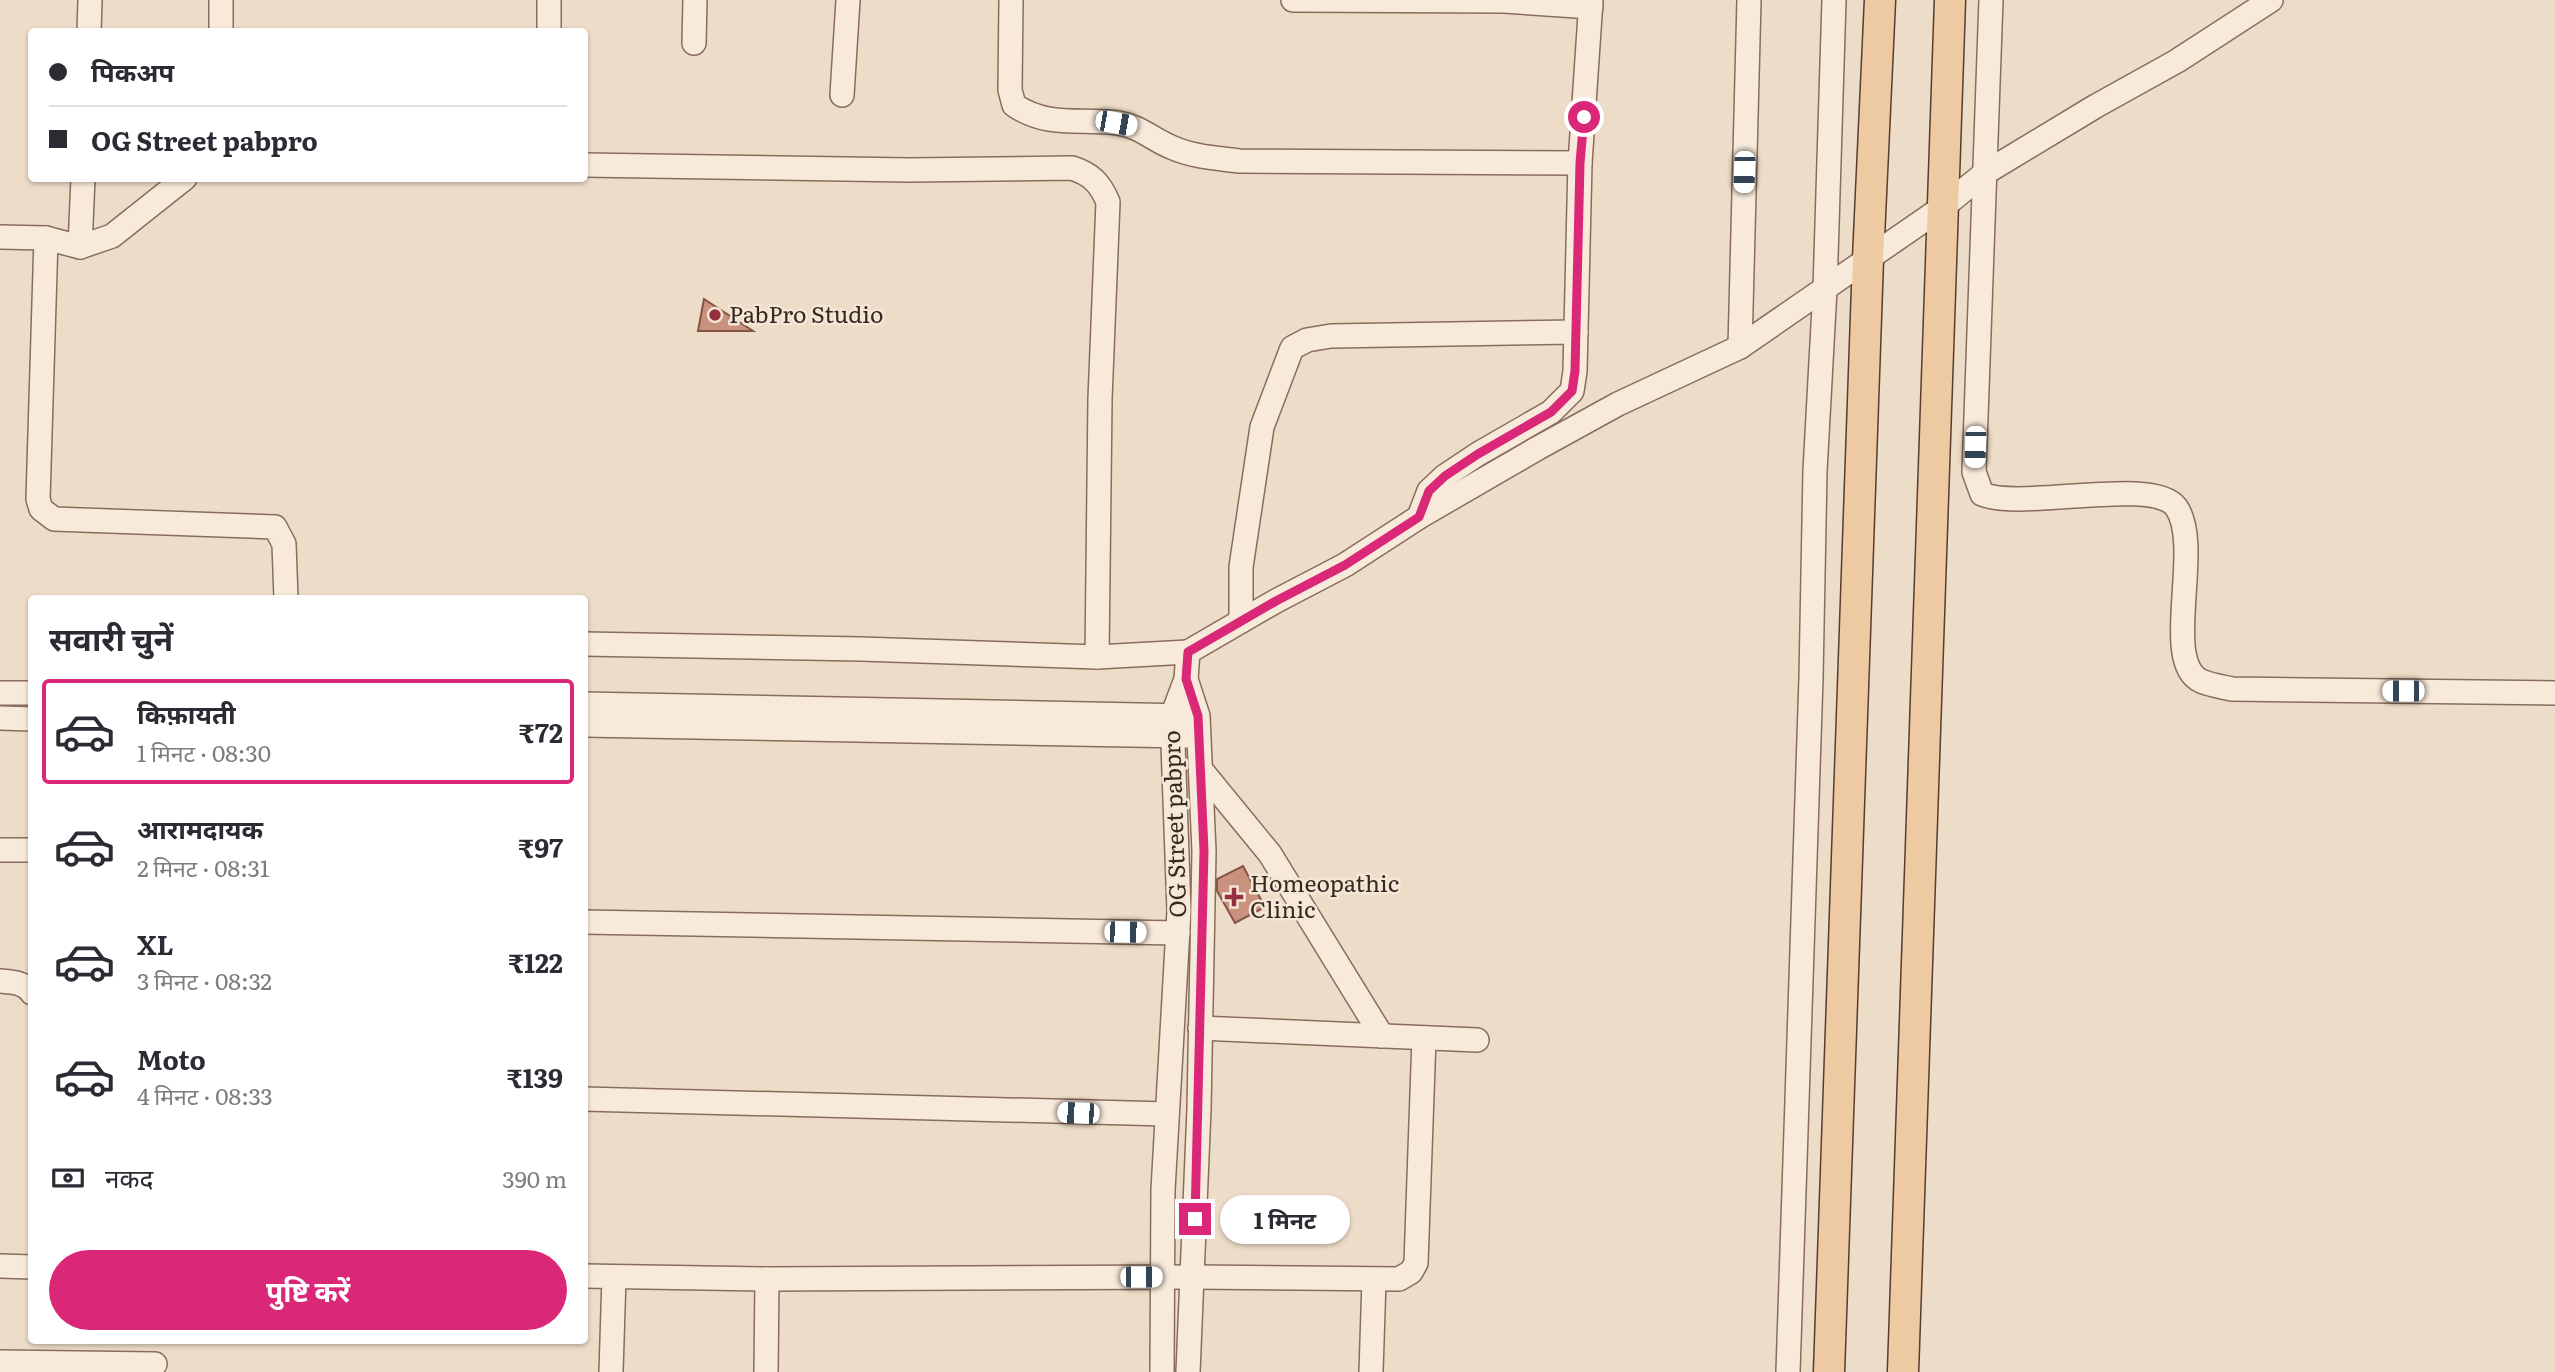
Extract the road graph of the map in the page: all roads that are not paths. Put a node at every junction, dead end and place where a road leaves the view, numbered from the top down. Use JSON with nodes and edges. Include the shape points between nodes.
{"nodes":[{"id":1,"x":90,"y":0,"type":"edge"},
{"id":2,"x":221,"y":0,"type":"edge"},
{"id":3,"x":549,"y":0,"type":"edge"},
{"id":4,"x":695,"y":0,"type":"edge"},
{"id":5,"x":848,"y":0,"type":"edge"},
{"id":6,"x":1011,"y":0,"type":"edge"},
{"id":7,"x":1293,"y":0,"type":"edge"},
{"id":8,"x":1749,"y":0,"type":"edge"},
{"id":9,"x":1834,"y":0,"type":"edge"},
{"id":10,"x":1880,"y":0,"type":"edge"},
{"id":11,"x":1950,"y":0,"type":"edge"},
{"id":12,"x":1991,"y":0,"type":"edge"},
{"id":13,"x":2271,"y":0,"type":"edge"},
{"id":14,"x":1504,"y":1,"type":"edge"},
{"id":15,"x":1591,"y":4,"type":"edge"},
{"id":16,"x":89,"y":28,"type":"edge"},
{"id":17,"x":221,"y":28,"type":"edge"},
{"id":18,"x":549,"y":28,"type":"edge"},
{"id":19,"x":694,"y":43,"type":"dead end"},
{"id":20,"x":842,"y":95,"type":"dead end"},
{"id":21,"x":1580,"y":163,"type":"junction"},
{"id":22,"x":588,"y":164,"type":"edge"},
{"id":23,"x":1985,"y":173,"type":"junction"},
{"id":24,"x":83,"y":182,"type":"edge"},
{"id":25,"x":180,"y":182,"type":"edge"},
{"id":26,"x":1943,"y":207,"type":"junction"},
{"id":27,"x":0,"y":237,"type":"edge"},
{"id":28,"x":46,"y":238,"type":"junction"},
{"id":29,"x":80,"y":247,"type":"junction"},
{"id":30,"x":1868,"y":259,"type":"junction"},
{"id":31,"x":1825,"y":289,"type":"junction"},
{"id":32,"x":1576,"y":332,"type":"junction"},
{"id":33,"x":1740,"y":347,"type":"junction"},
{"id":34,"x":1419,"y":517,"type":"junction"},
{"id":35,"x":286,"y":595,"type":"edge"},
{"id":36,"x":1241,"y":621,"type":"junction"},
{"id":37,"x":588,"y":644,"type":"edge"},
{"id":38,"x":1188,"y":652,"type":"junction"},
{"id":39,"x":1097,"y":657,"type":"junction"},
{"id":40,"x":1186,"y":679,"type":"junction"},
{"id":41,"x":0,"y":693,"type":"edge"},
{"id":42,"x":28,"y":693,"type":"edge"},
{"id":43,"x":2555,"y":693,"type":"edge"},
{"id":44,"x":588,"y":704,"type":"edge"},
{"id":45,"x":0,"y":718,"type":"edge"},
{"id":46,"x":28,"y":719,"type":"edge"},
{"id":47,"x":588,"y":725,"type":"edge"},
{"id":48,"x":1173,"y":726,"type":"junction"},
{"id":49,"x":1199,"y":726,"type":"junction"},
{"id":50,"x":1202,"y":771,"type":"junction"},
{"id":51,"x":0,"y":850,"type":"edge"},
{"id":52,"x":28,"y":850,"type":"edge"},
{"id":53,"x":588,"y":922,"type":"edge"},
{"id":54,"x":1178,"y":933,"type":"junction"},
{"id":55,"x":0,"y":981,"type":"edge"},
{"id":56,"x":28,"y":988,"type":"edge"},
{"id":57,"x":1200,"y":1028,"type":"junction"},
{"id":58,"x":1382,"y":1036,"type":"junction"},
{"id":59,"x":1424,"y":1038,"type":"junction"},
{"id":60,"x":1477,"y":1040,"type":"dead end"},
{"id":61,"x":588,"y":1098,"type":"edge"},
{"id":62,"x":1167,"y":1114,"type":"junction"},
{"id":63,"x":0,"y":1266,"type":"edge"},
{"id":64,"x":28,"y":1267,"type":"edge"},
{"id":65,"x":588,"y":1276,"type":"edge"},
{"id":66,"x":614,"y":1277,"type":"junction"},
{"id":67,"x":1164,"y":1277,"type":"junction"},
{"id":68,"x":1193,"y":1277,"type":"junction"},
{"id":69,"x":767,"y":1279,"type":"junction"},
{"id":70,"x":1374,"y":1280,"type":"junction"},
{"id":71,"x":0,"y":1362,"type":"edge"},
{"id":72,"x":155,"y":1364,"type":"dead end"},
{"id":73,"x":611,"y":1372,"type":"edge"},
{"id":74,"x":766,"y":1372,"type":"edge"},
{"id":75,"x":1161,"y":1372,"type":"edge"},
{"id":76,"x":1188,"y":1372,"type":"edge"},
{"id":77,"x":1371,"y":1372,"type":"edge"},
{"id":78,"x":1788,"y":1372,"type":"edge"},
{"id":79,"x":1829,"y":1372,"type":"edge"},
{"id":80,"x":1903,"y":1372,"type":"edge"}],
"edges":[{"from":1,"to":16,"type":"street"},
{"from":2,"to":17,"type":"street"},
{"from":3,"to":18,"type":"street"},
{"from":4,"to":19,"type":"street"},
{"from":5,"to":20,"type":"street"},
{"from":6,"to":21,"type":"street","via":[[1010,90],[1014,105],[1046,120],[1134,126],[1190,154],[1239,161]]},
{"from":7,"to":14,"type":"street"},
{"from":8,"to":33,"type":"street"},
{"from":9,"to":31,"type":"street"},
{"from":10,"to":30,"type":"main road"},
{"from":11,"to":26,"type":"main road"},
{"from":12,"to":23,"type":"street"},
{"from":13,"to":23,"type":"street","via":[[2177,61]]},
{"from":14,"to":15,"type":"street"},
{"from":15,"to":21,"type":"street"},
{"from":21,"to":32,"type":"street"},
{"from":22,"to":39,"type":"street","via":[[1072,168],[1088,173],[1102,187],[1108,202]]},
{"from":23,"to":26,"type":"street"},
{"from":23,"to":43,"type":"street","via":[[1974,472],[1982,494],[2002,500],[2073,495],[2166,498],[2184,525],[2183,644],[2187,667],[2199,681],[2232,689]]},
{"from":24,"to":29,"type":"street"},
{"from":25,"to":29,"type":"street","via":[[112,236]]},
{"from":26,"to":30,"type":"street"},
{"from":26,"to":80,"type":"main road"},
{"from":27,"to":28,"type":"street"},
{"from":28,"to":29,"type":"street"},
{"from":28,"to":35,"type":"street","via":[[41,509],[54,519],[275,527],[284,544]]},
{"from":30,"to":31,"type":"street"},
{"from":30,"to":79,"type":"main road"},
{"from":31,"to":33,"type":"street"},
{"from":31,"to":78,"type":"street","via":[[1815,471]]},
{"from":32,"to":34,"type":"street","via":[[1572,391],[1551,412],[1445,476],[1429,491]]},
{"from":32,"to":36,"type":"street","via":[[1331,336],[1292,348],[1262,427],[1241,567]]},
{"from":33,"to":34,"type":"street","via":[[1618,404]]},
{"from":34,"to":36,"type":"street","via":[[1345,565]]},
{"from":36,"to":38,"type":"street"},
{"from":37,"to":39,"type":"street"},
{"from":38,"to":39,"type":"street"},
{"from":38,"to":40,"type":"street"},
{"from":40,"to":48,"type":"street","name":"OG Street pabpro"},
{"from":40,"to":49,"type":"street","name":"OG Street pabpro"},
{"from":41,"to":42,"type":"street"},
{"from":44,"to":48,"type":"street"},
{"from":45,"to":46,"type":"street"},
{"from":47,"to":48,"type":"street"},
{"from":48,"to":49,"type":"street"},
{"from":48,"to":54,"type":"street","name":"OG Street pabpro"},
{"from":49,"to":50,"type":"street","name":"OG Street pabpro"},
{"from":50,"to":57,"type":"street","name":"OG Street pabpro"},
{"from":50,"to":58,"type":"street","via":[[1270,854]]},
{"from":51,"to":52,"type":"street"},
{"from":53,"to":54,"type":"street"},
{"from":54,"to":62,"type":"street","name":"OG Street pabpro"},
{"from":55,"to":56,"type":"street"},
{"from":57,"to":58,"type":"street"},
{"from":57,"to":68,"type":"street","name":"OG Street pabpro"},
{"from":58,"to":59,"type":"street"},
{"from":59,"to":60,"type":"street"},
{"from":59,"to":70,"type":"street","via":[[1416,1263],[1399,1279]]},
{"from":61,"to":62,"type":"street"},
{"from":62,"to":67,"type":"street","name":"OG Street pabpro"},
{"from":63,"to":64,"type":"street"},
{"from":65,"to":66,"type":"street"},
{"from":66,"to":69,"type":"street"},
{"from":66,"to":73,"type":"street"},
{"from":67,"to":68,"type":"street"},
{"from":67,"to":69,"type":"street"},
{"from":67,"to":75,"type":"street","name":"OG Street pabpro"},
{"from":68,"to":70,"type":"street"},
{"from":68,"to":76,"type":"street","name":"OG Street pabpro"},
{"from":69,"to":74,"type":"street"},
{"from":70,"to":77,"type":"street"},
{"from":71,"to":72,"type":"street"}]}
